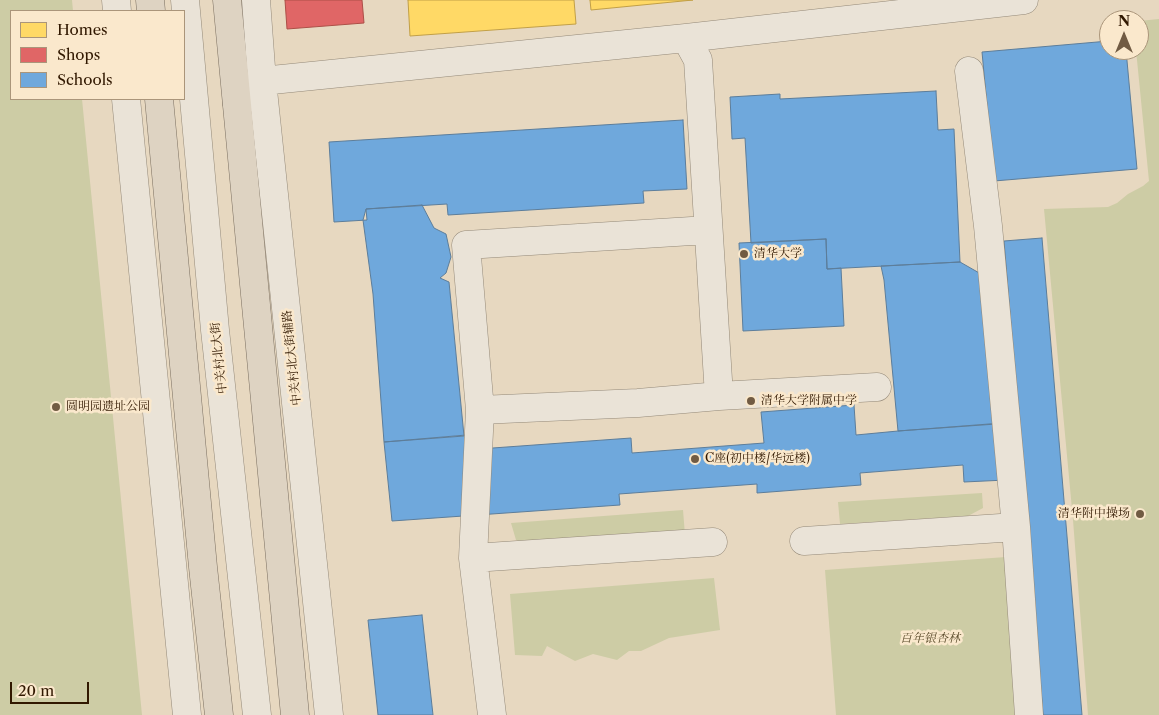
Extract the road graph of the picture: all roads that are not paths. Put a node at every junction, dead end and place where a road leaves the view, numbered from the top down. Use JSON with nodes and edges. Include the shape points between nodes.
{"nodes":[{"id":1,"x":185,"y":0,"type":"edge"},
{"id":2,"x":227,"y":0,"type":"edge"},
{"id":3,"x":256,"y":0,"type":"edge"},
{"id":4,"x":1024,"y":0,"type":"edge"},
{"id":5,"x":849,"y":9,"type":"edge"},
{"id":6,"x":686,"y":38,"type":"junction"},
{"id":7,"x":969,"y":71,"type":"dead end"},
{"id":8,"x":262,"y":82,"type":"junction"},
{"id":9,"x":126,"y":100,"type":"edge"},
{"id":10,"x":159,"y":100,"type":"edge"},
{"id":11,"x":237,"y":103,"type":"junction"},
{"id":12,"x":708,"y":230,"type":"junction"},
{"id":13,"x":877,"y":387,"type":"dead end"},
{"id":14,"x":719,"y":396,"type":"junction"},
{"id":15,"x":480,"y":410,"type":"junction"},
{"id":16,"x":1016,"y":527,"type":"junction"},
{"id":17,"x":804,"y":541,"type":"dead end"},
{"id":18,"x":713,"y":542,"type":"dead end"},
{"id":19,"x":473,"y":558,"type":"junction"},
{"id":20,"x":188,"y":715,"type":"edge"},
{"id":21,"x":219,"y":715,"type":"edge"},
{"id":22,"x":257,"y":715,"type":"edge"},
{"id":23,"x":295,"y":715,"type":"edge"},
{"id":24,"x":330,"y":715,"type":"edge"},
{"id":25,"x":492,"y":715,"type":"edge"},
{"id":26,"x":1029,"y":715,"type":"edge"}],
"edges":[{"from":1,"to":22,"type":"street","name":"中关村北大街","via":[[215,330]]},
{"from":2,"to":11,"type":"main road"},
{"from":3,"to":8,"type":"street","name":"中关村北大街辅路"},
{"from":4,"to":5,"type":"street"},
{"from":5,"to":6,"type":"street"},
{"from":6,"to":8,"type":"street"},
{"from":6,"to":12,"type":"street","via":[[698,60]]},
{"from":7,"to":16,"type":"street","via":[[988,226]]},
{"from":8,"to":11,"type":"street"},
{"from":8,"to":24,"type":"street","name":"中关村北大街辅路"},
{"from":9,"to":20,"type":"street"},
{"from":10,"to":21,"type":"main road"},
{"from":11,"to":23,"type":"main road"},
{"from":12,"to":14,"type":"street"},
{"from":12,"to":15,"type":"street","via":[[466,245]]},
{"from":13,"to":14,"type":"street"},
{"from":14,"to":15,"type":"street"},
{"from":15,"to":19,"type":"street"},
{"from":16,"to":17,"type":"street"},
{"from":16,"to":26,"type":"street"},
{"from":18,"to":19,"type":"street"},
{"from":19,"to":25,"type":"street"}]}
